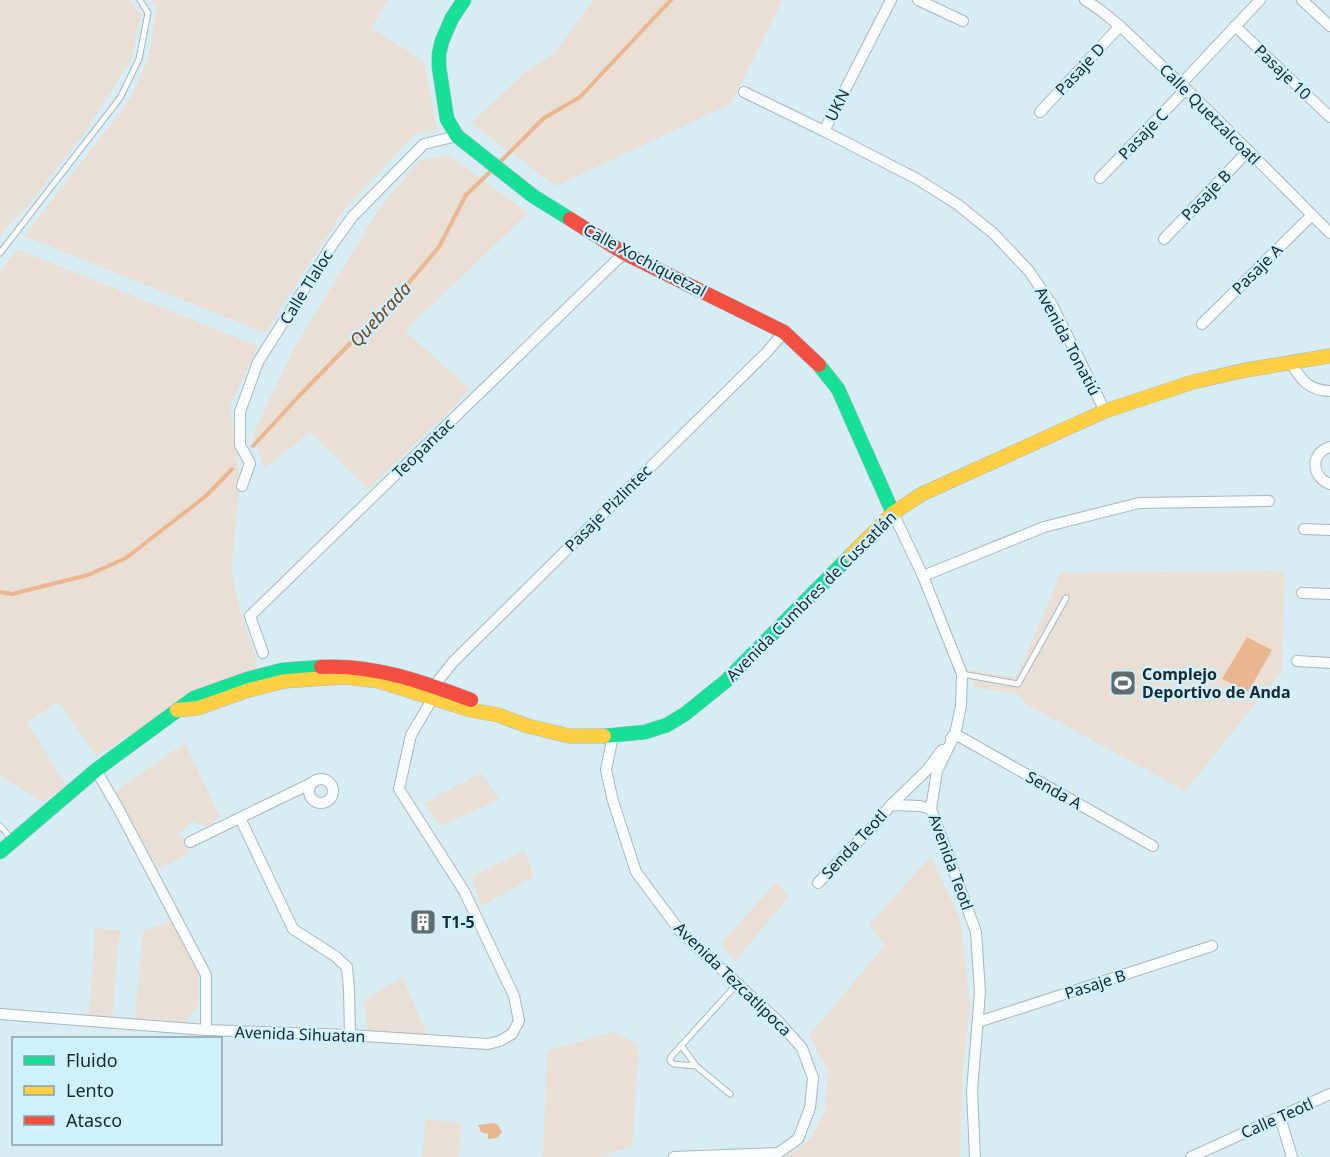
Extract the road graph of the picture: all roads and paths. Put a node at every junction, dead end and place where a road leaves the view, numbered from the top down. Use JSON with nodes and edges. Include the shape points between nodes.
{"nodes":[{"id":1,"x":140,"y":0,"type":"edge"},
{"id":2,"x":464,"y":0,"type":"edge"},
{"id":3,"x":891,"y":0,"type":"edge"},
{"id":4,"x":918,"y":0,"type":"edge"},
{"id":5,"x":1085,"y":0,"type":"edge"},
{"id":6,"x":1260,"y":0,"type":"edge"},
{"id":7,"x":1302,"y":0,"type":"edge"},
{"id":8,"x":963,"y":21,"type":"dead end"},
{"id":9,"x":1120,"y":26,"type":"junction"},
{"id":10,"x":1235,"y":26,"type":"junction"},
{"id":11,"x":1330,"y":26,"type":"edge"},
{"id":12,"x":1184,"y":87,"type":"junction"},
{"id":13,"x":744,"y":92,"type":"dead end"},
{"id":14,"x":1040,"y":112,"type":"dead end"},
{"id":15,"x":1330,"y":117,"type":"edge"},
{"id":16,"x":824,"y":131,"type":"junction"},
{"id":17,"x":457,"y":136,"type":"junction"},
{"id":18,"x":1248,"y":151,"type":"junction"},
{"id":19,"x":1100,"y":178,"type":"dead end"},
{"id":20,"x":1312,"y":214,"type":"junction"},
{"id":21,"x":1330,"y":233,"type":"edge"},
{"id":22,"x":1164,"y":239,"type":"dead end"},
{"id":23,"x":0,"y":253,"type":"edge"},
{"id":24,"x":624,"y":253,"type":"junction"},
{"id":25,"x":1202,"y":324,"type":"dead end"},
{"id":26,"x":784,"y":332,"type":"junction"},
{"id":27,"x":1330,"y":356,"type":"edge"},
{"id":28,"x":1290,"y":363,"type":"junction"},
{"id":29,"x":1330,"y":391,"type":"edge"},
{"id":30,"x":1105,"y":411,"type":"junction"},
{"id":31,"x":1330,"y":447,"type":"edge"},
{"id":32,"x":1330,"y":484,"type":"edge"},
{"id":33,"x":242,"y":486,"type":"dead end"},
{"id":34,"x":1269,"y":501,"type":"dead end"},
{"id":35,"x":893,"y":513,"type":"junction"},
{"id":36,"x":1304,"y":529,"type":"dead end"},
{"id":37,"x":1330,"y":530,"type":"edge"},
{"id":38,"x":923,"y":576,"type":"junction"},
{"id":39,"x":1302,"y":593,"type":"dead end"},
{"id":40,"x":1330,"y":594,"type":"edge"},
{"id":41,"x":1066,"y":598,"type":"dead end"},
{"id":42,"x":263,"y":653,"type":"dead end"},
{"id":43,"x":1297,"y":662,"type":"dead end"},
{"id":44,"x":1330,"y":663,"type":"edge"},
{"id":45,"x":962,"y":674,"type":"junction"},
{"id":46,"x":434,"y":692,"type":"junction"},
{"id":47,"x":955,"y":734,"type":"junction"},
{"id":48,"x":613,"y":736,"type":"junction"},
{"id":49,"x":96,"y":770,"type":"junction"},
{"id":50,"x":314,"y":782,"type":"dead end"},
{"id":51,"x":891,"y":805,"type":"junction"},
{"id":52,"x":931,"y":808,"type":"junction"},
{"id":53,"x":240,"y":818,"type":"junction"},
{"id":54,"x":0,"y":826,"type":"edge"},
{"id":55,"x":13,"y":840,"type":"junction"},
{"id":56,"x":190,"y":842,"type":"dead end"},
{"id":57,"x":1154,"y":846,"type":"dead end"},
{"id":58,"x":0,"y":852,"type":"edge"},
{"id":59,"x":818,"y":884,"type":"dead end"},
{"id":60,"x":1212,"y":946,"type":"dead end"},
{"id":61,"x":737,"y":984,"type":"junction"},
{"id":62,"x":0,"y":1014,"type":"edge"},
{"id":63,"x":519,"y":1021,"type":"joint"},
{"id":64,"x":978,"y":1022,"type":"junction"},
{"id":65,"x":206,"y":1030,"type":"junction"},
{"id":66,"x":350,"y":1035,"type":"junction"},
{"id":67,"x":681,"y":1045,"type":"junction"},
{"id":68,"x":696,"y":1065,"type":"junction"},
{"id":69,"x":730,"y":1094,"type":"dead end"},
{"id":70,"x":1330,"y":1094,"type":"edge"},
{"id":71,"x":1280,"y":1117,"type":"junction"},
{"id":72,"x":674,"y":1157,"type":"edge"},
{"id":73,"x":975,"y":1157,"type":"edge"},
{"id":74,"x":1191,"y":1157,"type":"edge"},
{"id":75,"x":1292,"y":1157,"type":"edge"}],
"edges":[{"from":1,"to":23,"type":"lane","via":[[148,13],[139,59],[120,98]]},
{"from":2,"to":17,"type":"main road","name":"Calle Xochiquetzal","via":[[452,18],[439,54],[447,119]]},
{"from":3,"to":16,"type":"street","name":"UKN"},
{"from":4,"to":8,"type":"street"},
{"from":5,"to":9,"type":"street","name":"Calle Quetzalcoatl"},
{"from":6,"to":10,"type":"street","name":"Pasaje C"},
{"from":7,"to":11,"type":"street"},
{"from":9,"to":12,"type":"street","name":"Calle Quetzalcoatl"},
{"from":9,"to":14,"type":"street","name":"Pasaje D"},
{"from":10,"to":12,"type":"street","name":"Pasaje C"},
{"from":10,"to":15,"type":"street","name":"Pasaje 10"},
{"from":12,"to":18,"type":"street","name":"Calle Quetzalcoatl"},
{"from":12,"to":19,"type":"street","name":"Pasaje C"},
{"from":13,"to":16,"type":"street","name":"UKN"},
{"from":16,"to":30,"type":"street","name":"Avenida Tonatiú","via":[[917,179],[993,233],[1029,271],[1052,305]]},
{"from":17,"to":24,"type":"main road","name":"Calle Xochiquetzal","via":[[533,196]]},
{"from":17,"to":33,"type":"street","name":"Calle Tlaloc","via":[[424,144],[353,216],[258,362],[240,412],[240,445],[250,463]]},
{"from":18,"to":20,"type":"street","name":"Calle Quetzalcoatl"},
{"from":18,"to":22,"type":"street","name":"Pasaje B"},
{"from":20,"to":21,"type":"street","name":"Calle Quetzalcoatl"},
{"from":20,"to":25,"type":"street","name":"Pasaje A"},
{"from":24,"to":26,"type":"main road","name":"Calle Xochiquetzal"},
{"from":24,"to":42,"type":"street","name":"Teopantac","via":[[250,616]]},
{"from":26,"to":35,"type":"main road","name":"Calle Xochiquetzal","via":[[816,360],[838,389]]},
{"from":26,"to":46,"type":"street","name":"Pasaje Pizlintec","via":[[453,662]]},
{"from":27,"to":28,"type":"main road","name":"Avenida Cumbres de Cuscatlán"},
{"from":28,"to":29,"type":"street","via":[[1310,387]]},
{"from":28,"to":30,"type":"main road","name":"Avenida Cumbres de Cuscatlán","via":[[1193,382]]},
{"from":30,"to":35,"type":"main road","name":"Avenida Cumbres de Cuscatlán","via":[[922,494]]},
{"from":31,"to":32,"type":"street","via":[[1320,452],[1315,468],[1318,476]]},
{"from":34,"to":38,"type":"street","via":[[1139,503],[1044,527]]},
{"from":35,"to":38,"type":"street","name":"Avenida Teotl"},
{"from":35,"to":48,"type":"main road","name":"Avenida Cumbres de Cuscatlán","via":[[726,681],[685,714],[645,732]]},
{"from":36,"to":37,"type":"street"},
{"from":38,"to":45,"type":"street","name":"Avenida Teotl"},
{"from":39,"to":40,"type":"street"},
{"from":41,"to":45,"type":"lane","via":[[1018,684]]},
{"from":43,"to":44,"type":"street"},
{"from":45,"to":47,"type":"street","name":"Avenida Teotl"},
{"from":46,"to":48,"type":"main road","name":"Avenida Cumbres de Cuscatlán","via":[[477,702],[528,726],[569,736]]},
{"from":46,"to":49,"type":"main road","name":"Avenida Cumbres de Cuscatlán","via":[[376,670],[357,667],[282,670],[194,698]]},
{"from":46,"to":63,"type":"street","name":"Pasaje Pizlintec","via":[[411,735],[399,789],[464,891],[514,996]]},
{"from":47,"to":51,"type":"street","name":"Senda Teotl","via":[[927,770]]},
{"from":47,"to":52,"type":"street","name":"Avenida Teotl","via":[[937,771]]},
{"from":47,"to":57,"type":"street","name":"Senda A"},
{"from":48,"to":61,"type":"street","name":"Avenida Tezcatlipoca","via":[[606,770],[636,872],[680,931]]},
{"from":49,"to":55,"type":"main road","name":"Avenida Cumbres de Cuscatlán"},
{"from":49,"to":65,"type":"street","via":[[206,975]]},
{"from":50,"to":53,"type":"street"},
{"from":51,"to":52,"type":"street","name":"Senda Teotl"},
{"from":51,"to":59,"type":"street","name":"Senda Teotl"},
{"from":52,"to":64,"type":"street","name":"Avenida Teotl","via":[[976,932]]},
{"from":53,"to":56,"type":"street"},
{"from":53,"to":66,"type":"street","via":[[293,928],[347,967]]},
{"from":54,"to":55,"type":"lane"},
{"from":55,"to":58,"type":"main road","name":"Avenida Cumbres de Cuscatlán"},
{"from":60,"to":64,"type":"street","name":"Pasaje B"},
{"from":61,"to":67,"type":"lane"},
{"from":61,"to":72,"type":"street","name":"Avenida Tezcatlipoca","via":[[802,1048],[813,1078],[810,1108],[798,1139],[778,1153]]},
{"from":62,"to":65,"type":"street","name":"Avenida Sihuatan"},
{"from":63,"to":66,"type":"street","name":"Avenida Sihuatan","via":[[512,1034],[488,1044]]},
{"from":64,"to":73,"type":"street","name":"Avenida Teotl","via":[[972,1091]]},
{"from":65,"to":66,"type":"street","name":"Avenida Sihuatan"},
{"from":67,"to":68,"type":"lane"},
{"from":67,"to":68,"type":"lane","via":[[670,1062]]},
{"from":68,"to":69,"type":"lane"},
{"from":70,"to":71,"type":"street","name":"Calle Teotl"},
{"from":71,"to":74,"type":"street","name":"Calle Teotl"},
{"from":71,"to":75,"type":"street"}]}
